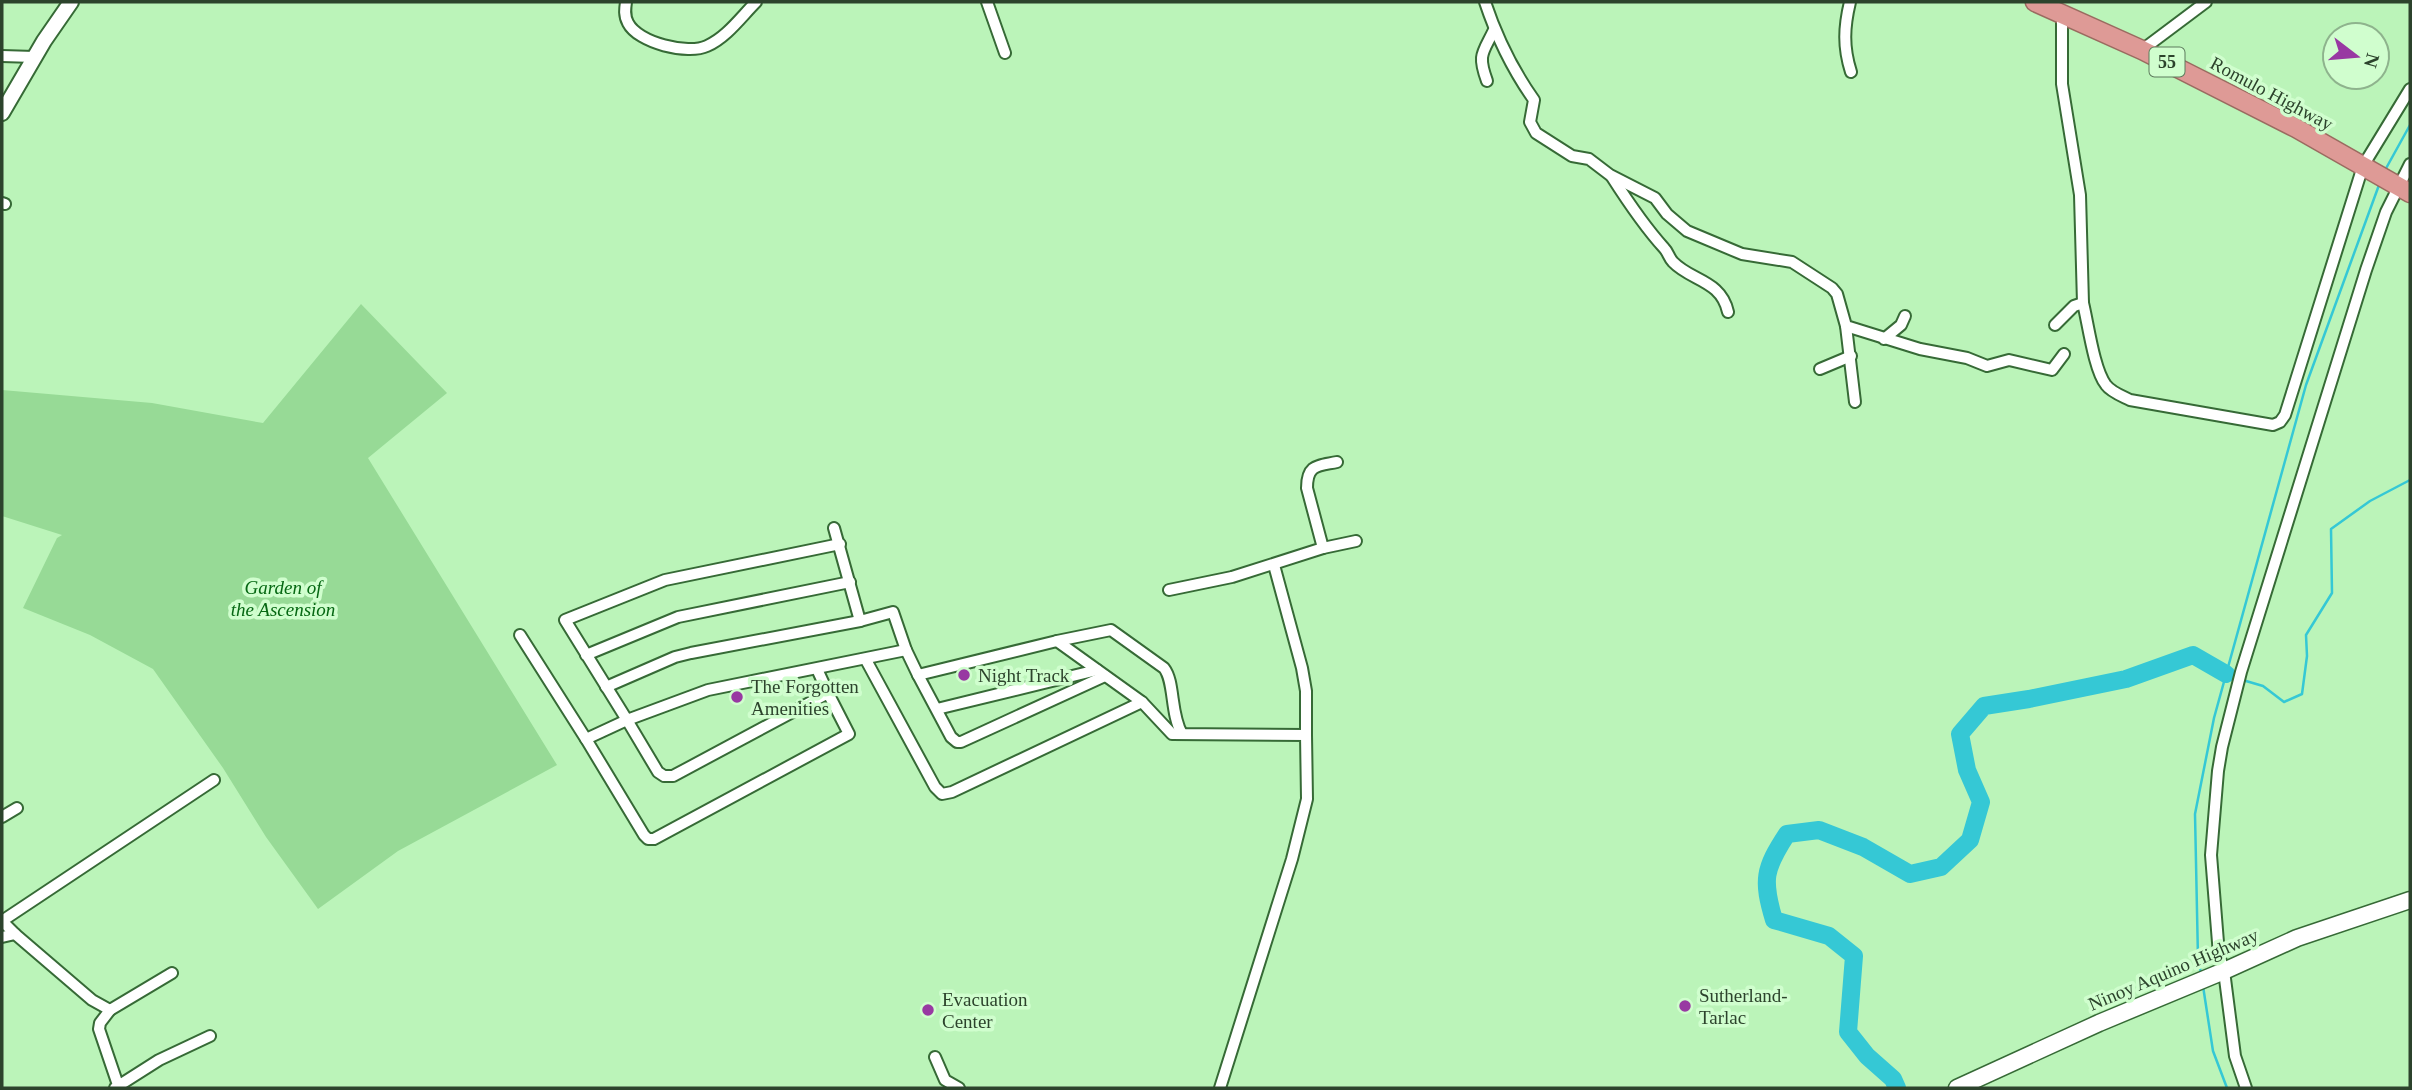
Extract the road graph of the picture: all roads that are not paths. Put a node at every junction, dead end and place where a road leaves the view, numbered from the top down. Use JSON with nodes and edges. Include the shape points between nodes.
{"nodes":[{"id":1,"x":71,"y":2,"type":"edge"},
{"id":2,"x":626,"y":2,"type":"edge"},
{"id":3,"x":756,"y":2,"type":"edge"},
{"id":4,"x":987,"y":2,"type":"edge"},
{"id":5,"x":1485,"y":2,"type":"edge"},
{"id":6,"x":1850,"y":2,"type":"edge"},
{"id":7,"x":2035,"y":2,"type":"edge"},
{"id":8,"x":2206,"y":2,"type":"edge"},
{"id":9,"x":2062,"y":14,"type":"junction"},
{"id":10,"x":1494,"y":30,"type":"junction"},
{"id":11,"x":2142,"y":50,"type":"junction"},
{"id":12,"x":1005,"y":52,"type":"dead end"},
{"id":13,"x":2,"y":56,"type":"edge"},
{"id":14,"x":34,"y":57,"type":"junction"},
{"id":15,"x":1851,"y":72,"type":"dead end"},
{"id":16,"x":1487,"y":81,"type":"dead end"},
{"id":17,"x":2410,"y":89,"type":"edge"},
{"id":18,"x":2,"y":113,"type":"edge"},
{"id":19,"x":2410,"y":164,"type":"edge"},
{"id":20,"x":2366,"y":168,"type":"junction"},
{"id":21,"x":1610,"y":175,"type":"junction"},
{"id":22,"x":2401,"y":188,"type":"edge"},
{"id":23,"x":2083,"y":303,"type":"junction"},
{"id":24,"x":1728,"y":312,"type":"dead end"},
{"id":25,"x":1905,"y":316,"type":"dead end"},
{"id":26,"x":1846,"y":326,"type":"junction"},
{"id":27,"x":2055,"y":326,"type":"dead end"},
{"id":28,"x":1884,"y":339,"type":"junction"},
{"id":29,"x":2064,"y":354,"type":"dead end"},
{"id":30,"x":1851,"y":356,"type":"junction"},
{"id":31,"x":1820,"y":369,"type":"dead end"},
{"id":32,"x":1855,"y":402,"type":"dead end"},
{"id":33,"x":1337,"y":461,"type":"dead end"},
{"id":34,"x":834,"y":528,"type":"dead end"},
{"id":35,"x":1356,"y":541,"type":"dead end"},
{"id":36,"x":839,"y":544,"type":"junction"},
{"id":37,"x":1323,"y":548,"type":"junction"},
{"id":38,"x":1274,"y":565,"type":"junction"},
{"id":39,"x":850,"y":582,"type":"junction"},
{"id":40,"x":1169,"y":590,"type":"dead end"},
{"id":41,"x":557,"y":609,"type":"dead end"},
{"id":42,"x":565,"y":620,"type":"junction"},
{"id":43,"x":860,"y":621,"type":"junction"},
{"id":44,"x":520,"y":635,"type":"dead end"},
{"id":45,"x":1058,"y":641,"type":"junction"},
{"id":46,"x":906,"y":650,"type":"junction"},
{"id":47,"x":586,"y":654,"type":"junction"},
{"id":48,"x":866,"y":660,"type":"junction"},
{"id":49,"x":817,"y":669,"type":"junction"},
{"id":50,"x":1101,"y":673,"type":"junction"},
{"id":51,"x":918,"y":675,"type":"junction"},
{"id":52,"x":606,"y":687,"type":"junction"},
{"id":53,"x":828,"y":693,"type":"junction"},
{"id":54,"x":1142,"y":702,"type":"junction"},
{"id":55,"x":937,"y":709,"type":"junction"},
{"id":56,"x":1173,"y":710,"type":"junction"},
{"id":57,"x":1154,"y":712,"type":"junction"},
{"id":58,"x":627,"y":720,"type":"junction"},
{"id":59,"x":1182,"y":734,"type":"junction"},
{"id":60,"x":1306,"y":735,"type":"junction"},
{"id":61,"x":586,"y":739,"type":"junction"},
{"id":62,"x":214,"y":780,"type":"dead end"},
{"id":63,"x":17,"y":808,"type":"dead end"},
{"id":64,"x":2,"y":817,"type":"edge"},
{"id":65,"x":2410,"y":900,"type":"edge"},
{"id":66,"x":15,"y":934,"type":"junction"},
{"id":67,"x":2,"y":937,"type":"edge"},
{"id":68,"x":2221,"y":973,"type":"junction"},
{"id":69,"x":172,"y":974,"type":"dead end"},
{"id":70,"x":110,"y":1010,"type":"junction"},
{"id":71,"x":209,"y":1036,"type":"dead end"},
{"id":72,"x":935,"y":1057,"type":"dead end"},
{"id":73,"x":117,"y":1087,"type":"edge"},
{"id":74,"x":960,"y":1088,"type":"edge"},
{"id":75,"x":1220,"y":1088,"type":"edge"},
{"id":76,"x":1956,"y":1088,"type":"edge"},
{"id":77,"x":2246,"y":1088,"type":"edge"}],
"edges":[{"from":1,"to":14,"type":"street"},
{"from":2,"to":3,"type":"street","via":[[626,18],[637,33],[691,50],[715,42]]},
{"from":4,"to":12,"type":"street"},
{"from":5,"to":10,"type":"street"},
{"from":6,"to":15,"type":"street","via":[[1844,53]]},
{"from":7,"to":9,"type":"highway","name":"Romulo Highway","number":"55"},
{"from":8,"to":11,"type":"street"},
{"from":9,"to":11,"type":"highway","name":"Romulo Highway","number":"55"},
{"from":9,"to":23,"type":"street","via":[[2062,84],[2080,195]]},
{"from":10,"to":16,"type":"street","via":[[1481,56]]},
{"from":10,"to":21,"type":"street","via":[[1534,100],[1530,122],[1536,133],[1572,156],[1589,159]]},
{"from":11,"to":20,"type":"highway","name":"Romulo Highway","number":"55"},
{"from":13,"to":14,"type":"street"},
{"from":14,"to":18,"type":"street"},
{"from":17,"to":20,"type":"street"},
{"from":19,"to":22,"type":"street"},
{"from":20,"to":22,"type":"highway","name":"Romulo Highway","number":"55"},
{"from":20,"to":23,"type":"street","via":[[2280,422],[2273,425],[2156,405],[2117,394],[2099,372]]},
{"from":21,"to":24,"type":"street","via":[[1673,262],[1710,284]]},
{"from":21,"to":26,"type":"street","via":[[1655,198],[1687,231],[1742,254],[1792,262],[1819,278],[1837,294]]},
{"from":22,"to":68,"type":"street","via":[[2379,229],[2241,672],[2222,747],[2211,855]]},
{"from":23,"to":27,"type":"street"},
{"from":25,"to":28,"type":"street"},
{"from":26,"to":28,"type":"street"},
{"from":26,"to":30,"type":"street"},
{"from":28,"to":29,"type":"street","via":[[1987,366],[2009,360],[2052,370]]},
{"from":30,"to":31,"type":"street"},
{"from":30,"to":32,"type":"street"},
{"from":33,"to":37,"type":"street","via":[[1314,467],[1307,478]]},
{"from":34,"to":36,"type":"street"},
{"from":35,"to":37,"type":"street"},
{"from":36,"to":39,"type":"street"},
{"from":36,"to":42,"type":"street","via":[[665,580]]},
{"from":37,"to":38,"type":"street"},
{"from":38,"to":40,"type":"street"},
{"from":38,"to":60,"type":"street","via":[[1302,668]]},
{"from":39,"to":43,"type":"street"},
{"from":39,"to":47,"type":"street","via":[[678,617]]},
{"from":41,"to":42,"type":"street"},
{"from":42,"to":47,"type":"street"},
{"from":43,"to":46,"type":"street","via":[[893,612]]},
{"from":43,"to":52,"type":"street","via":[[675,657]]},
{"from":44,"to":61,"type":"street"},
{"from":45,"to":50,"type":"street"},
{"from":45,"to":51,"type":"street"},
{"from":45,"to":56,"type":"street","via":[[1114,631],[1166,670]]},
{"from":46,"to":48,"type":"street"},
{"from":46,"to":51,"type":"street"},
{"from":47,"to":52,"type":"street"},
{"from":48,"to":49,"type":"street"},
{"from":48,"to":54,"type":"street","via":[[942,794]]},
{"from":49,"to":53,"type":"street"},
{"from":49,"to":58,"type":"street","via":[[708,690]]},
{"from":50,"to":54,"type":"street"},
{"from":50,"to":55,"type":"street"},
{"from":50,"to":55,"type":"street","via":[[961,742],[951,737]]},
{"from":51,"to":55,"type":"street"},
{"from":52,"to":58,"type":"street"},
{"from":53,"to":58,"type":"street","via":[[668,776],[658,772]]},
{"from":53,"to":61,"type":"street","via":[[849,734],[654,839],[646,838]]},
{"from":54,"to":57,"type":"street"},
{"from":56,"to":57,"type":"street"},
{"from":56,"to":59,"type":"street"},
{"from":57,"to":59,"type":"street","via":[[1168,732]]},
{"from":58,"to":61,"type":"street"},
{"from":59,"to":60,"type":"street"},
{"from":60,"to":75,"type":"street","via":[[1307,799]]},
{"from":62,"to":66,"type":"street","via":[[2,921]]},
{"from":63,"to":64,"type":"street"},
{"from":65,"to":68,"type":"main road","name":"Ninoy Aquino Highway","via":[[2297,938]]},
{"from":66,"to":67,"type":"street"},
{"from":66,"to":70,"type":"street"},
{"from":68,"to":76,"type":"main road","name":"Ninoy Aquino Highway"},
{"from":68,"to":77,"type":"street","via":[[2235,1056]]},
{"from":69,"to":70,"type":"street"},
{"from":70,"to":73,"type":"street","via":[[99,1029]]},
{"from":71,"to":73,"type":"street"},
{"from":72,"to":74,"type":"street","via":[[945,1080]]}]}
